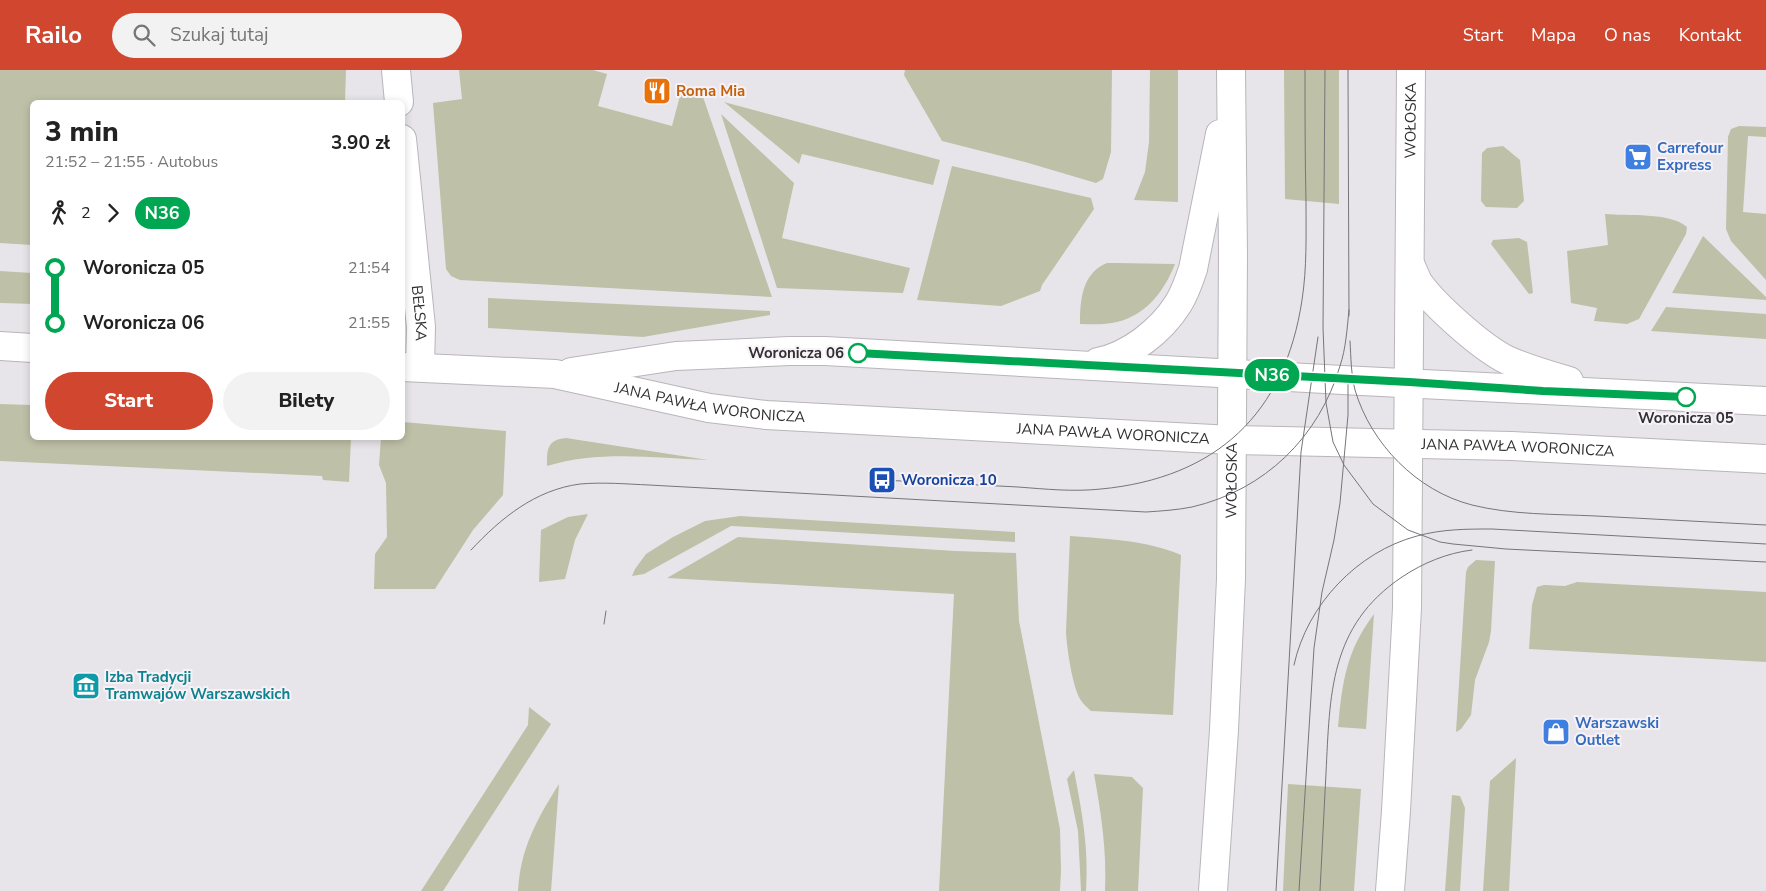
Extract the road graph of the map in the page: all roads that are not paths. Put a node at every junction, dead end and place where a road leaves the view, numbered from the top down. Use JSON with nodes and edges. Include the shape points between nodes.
{"nodes":[{"id":1,"x":396,"y":70,"type":"edge"},
{"id":2,"x":1411,"y":70,"type":"edge"},
{"id":3,"x":1232,"y":74,"type":"edge"},
{"id":4,"x":399,"y":100,"type":"edge"},
{"id":5,"x":405,"y":169,"type":"edge"},
{"id":6,"x":1410,"y":264,"type":"junction"},
{"id":7,"x":0,"y":346,"type":"edge"},
{"id":8,"x":30,"y":348,"type":"edge"},
{"id":9,"x":1082,"y":365,"type":"junction"},
{"id":10,"x":411,"y":367,"type":"edge"},
{"id":11,"x":1232,"y":373,"type":"junction"},
{"id":12,"x":555,"y":374,"type":"junction"},
{"id":13,"x":1409,"y":382,"type":"junction"},
{"id":14,"x":1615,"y":394,"type":"junction"},
{"id":15,"x":1766,"y":401,"type":"edge"},
{"id":16,"x":1232,"y":440,"type":"junction"},
{"id":17,"x":1409,"y":444,"type":"junction"},
{"id":18,"x":1766,"y":459,"type":"edge"},
{"id":19,"x":1212,"y":891,"type":"edge"},
{"id":20,"x":1390,"y":891,"type":"edge"}],
"edges":[{"from":1,"to":4,"type":"street"},
{"from":2,"to":6,"type":"street","name":"WOŁOSKA"},
{"from":3,"to":9,"type":"street","via":[[1187,287],[1177,305],[1144,340],[1126,352]]},
{"from":3,"to":11,"type":"street","name":"WOŁOSKA"},
{"from":5,"to":10,"type":"street","name":"BEŁSKA","via":[[421,327]]},
{"from":6,"to":13,"type":"street","name":"WOŁOSKA"},
{"from":6,"to":14,"type":"street","via":[[1426,292],[1465,330],[1506,359],[1532,371]]},
{"from":7,"to":8,"type":"street"},
{"from":9,"to":11,"type":"street","name":"JANA PAWŁA WORONICZA"},
{"from":9,"to":12,"type":"street","name":"JANA PAWŁA WORONICZA","via":[[790,351],[676,356]]},
{"from":10,"to":12,"type":"street","name":"JANA PAWŁA WORONICZA"},
{"from":11,"to":13,"type":"street","name":"JANA PAWŁA WORONICZA"},
{"from":11,"to":16,"type":"street","name":"WOŁOSKA"},
{"from":12,"to":16,"type":"street","name":"JANA PAWŁA WORONICZA","via":[[738,412]]},
{"from":13,"to":14,"type":"street","name":"JANA PAWŁA WORONICZA"},
{"from":13,"to":17,"type":"street","name":"WOŁOSKA"},
{"from":14,"to":15,"type":"street","name":"JANA PAWŁA WORONICZA"},
{"from":16,"to":17,"type":"street","name":"JANA PAWŁA WORONICZA"},
{"from":16,"to":19,"type":"street","name":"WOŁOSKA","via":[[1232,579]]},
{"from":17,"to":18,"type":"street","name":"JANA PAWŁA WORONICZA"},
{"from":17,"to":20,"type":"street","name":"WOŁOSKA","via":[[1407,608]]}]}
